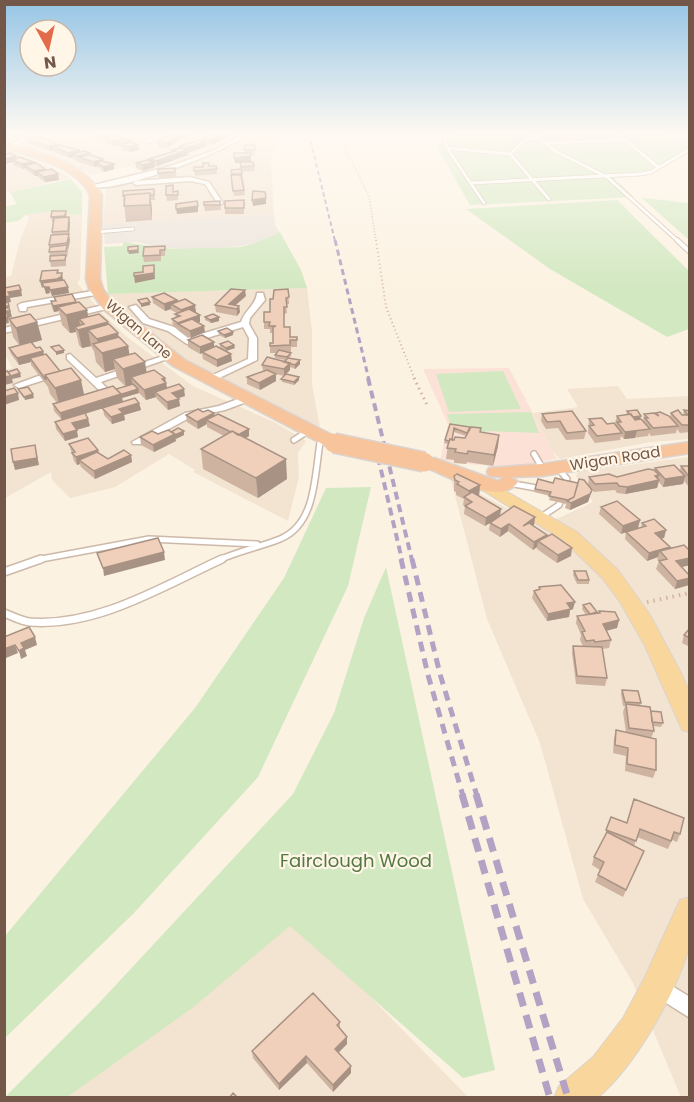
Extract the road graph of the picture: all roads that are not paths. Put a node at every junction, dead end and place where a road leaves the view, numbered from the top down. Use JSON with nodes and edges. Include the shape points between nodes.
{"nodes":[{"id":1,"x":100,"y":185,"type":"edge"},
{"id":2,"x":209,"y":185,"type":"edge"},
{"id":3,"x":472,"y":185,"type":"edge"},
{"id":4,"x":538,"y":185,"type":"edge"},
{"id":5,"x":616,"y":185,"type":"edge"},
{"id":6,"x":93,"y":186,"type":"joint"},
{"id":7,"x":549,"y":199,"type":"dead end"},
{"id":8,"x":220,"y":203,"type":"edge"},
{"id":9,"x":484,"y":203,"type":"dead end"},
{"id":10,"x":133,"y":230,"type":"dead end"},
{"id":11,"x":95,"y":232,"type":"junction"},
{"id":12,"x":690,"y":252,"type":"edge"},
{"id":13,"x":98,"y":292,"type":"junction"},
{"id":14,"x":260,"y":295,"type":"dead end"},
{"id":15,"x":108,"y":306,"type":"junction"},
{"id":16,"x":134,"y":307,"type":"dead end"},
{"id":17,"x":23,"y":309,"type":"dead end"},
{"id":18,"x":245,"y":324,"type":"junction"},
{"id":19,"x":4,"y":331,"type":"edge"},
{"id":20,"x":70,"y":357,"type":"dead end"},
{"id":21,"x":170,"y":357,"type":"junction"},
{"id":22,"x":81,"y":368,"type":"junction"},
{"id":23,"x":66,"y":372,"type":"edge"},
{"id":24,"x":41,"y":378,"type":"edge"},
{"id":25,"x":209,"y":380,"type":"junction"},
{"id":26,"x":95,"y":381,"type":"junction"},
{"id":27,"x":19,"y":385,"type":"dead end"},
{"id":28,"x":107,"y":393,"type":"edge"},
{"id":29,"x":246,"y":399,"type":"junction"},
{"id":30,"x":314,"y":438,"type":"junction"},
{"id":31,"x":137,"y":442,"type":"dead end"},
{"id":32,"x":690,"y":447,"type":"edge"},
{"id":33,"x":544,"y":465,"type":"junction"},
{"id":34,"x":498,"y":480,"type":"junction"},
{"id":35,"x":563,"y":493,"type":"junction"},
{"id":36,"x":537,"y":514,"type":"junction"},
{"id":37,"x":261,"y":544,"type":"junction"},
{"id":38,"x":4,"y":572,"type":"edge"},
{"id":39,"x":4,"y":614,"type":"edge"},
{"id":40,"x":690,"y":723,"type":"edge"},
{"id":41,"x":690,"y":910,"type":"edge"},
{"id":42,"x":658,"y":987,"type":"junction"},
{"id":43,"x":690,"y":1008,"type":"edge"},
{"id":44,"x":571,"y":1098,"type":"edge"}],
"edges":[{"from":1,"to":6,"type":"street"},
{"from":2,"to":8,"type":"street"},
{"from":3,"to":9,"type":"lane"},
{"from":4,"to":7,"type":"lane"},
{"from":5,"to":12,"type":"lane"},
{"from":6,"to":11,"type":"highway","name":"Wigan Lane"},
{"from":10,"to":11,"type":"lane"},
{"from":11,"to":13,"type":"highway","name":"Wigan Lane","via":[[93,279]]},
{"from":13,"to":15,"type":"highway","name":"Wigan Lane"},
{"from":13,"to":17,"type":"street","via":[[22,305]]},
{"from":14,"to":18,"type":"street","via":[[261,300]]},
{"from":15,"to":19,"type":"street"},
{"from":15,"to":21,"type":"highway","name":"Wigan Lane"},
{"from":16,"to":18,"type":"street","via":[[146,321],[171,329],[187,341]]},
{"from":18,"to":25,"type":"street","via":[[253,338],[252,360]]},
{"from":20,"to":22,"type":"street"},
{"from":21,"to":25,"type":"highway","name":"Wigan Lane"},
{"from":21,"to":26,"type":"street"},
{"from":22,"to":23,"type":"street"},
{"from":22,"to":26,"type":"street"},
{"from":24,"to":27,"type":"street"},
{"from":25,"to":29,"type":"highway","name":"Wigan Lane"},
{"from":26,"to":28,"type":"street"},
{"from":29,"to":30,"type":"highway","name":"Wigan Lane"},
{"from":29,"to":31,"type":"street","via":[[188,415]]},
{"from":30,"to":34,"type":"highway","bridge":true},
{"from":30,"to":37,"type":"lane","via":[[309,506],[304,521],[288,535]]},
{"from":32,"to":33,"type":"highway","name":"Wigan Road"},
{"from":33,"to":34,"type":"highway","name":"Wigan Road"},
{"from":33,"to":35,"type":"lane","via":[[567,479]]},
{"from":34,"to":35,"type":"lane"},
{"from":34,"to":36,"type":"main road","via":[[507,500]]},
{"from":35,"to":36,"type":"lane","via":[[559,505]]},
{"from":36,"to":40,"type":"main road","via":[[598,560],[633,605]]},
{"from":37,"to":38,"type":"lane","via":[[149,538],[43,558]]},
{"from":37,"to":39,"type":"lane","via":[[137,599],[98,612],[45,623]]},
{"from":41,"to":42,"type":"main road"},
{"from":42,"to":43,"type":"street"},
{"from":42,"to":44,"type":"main road","via":[[608,1065]]}]}
